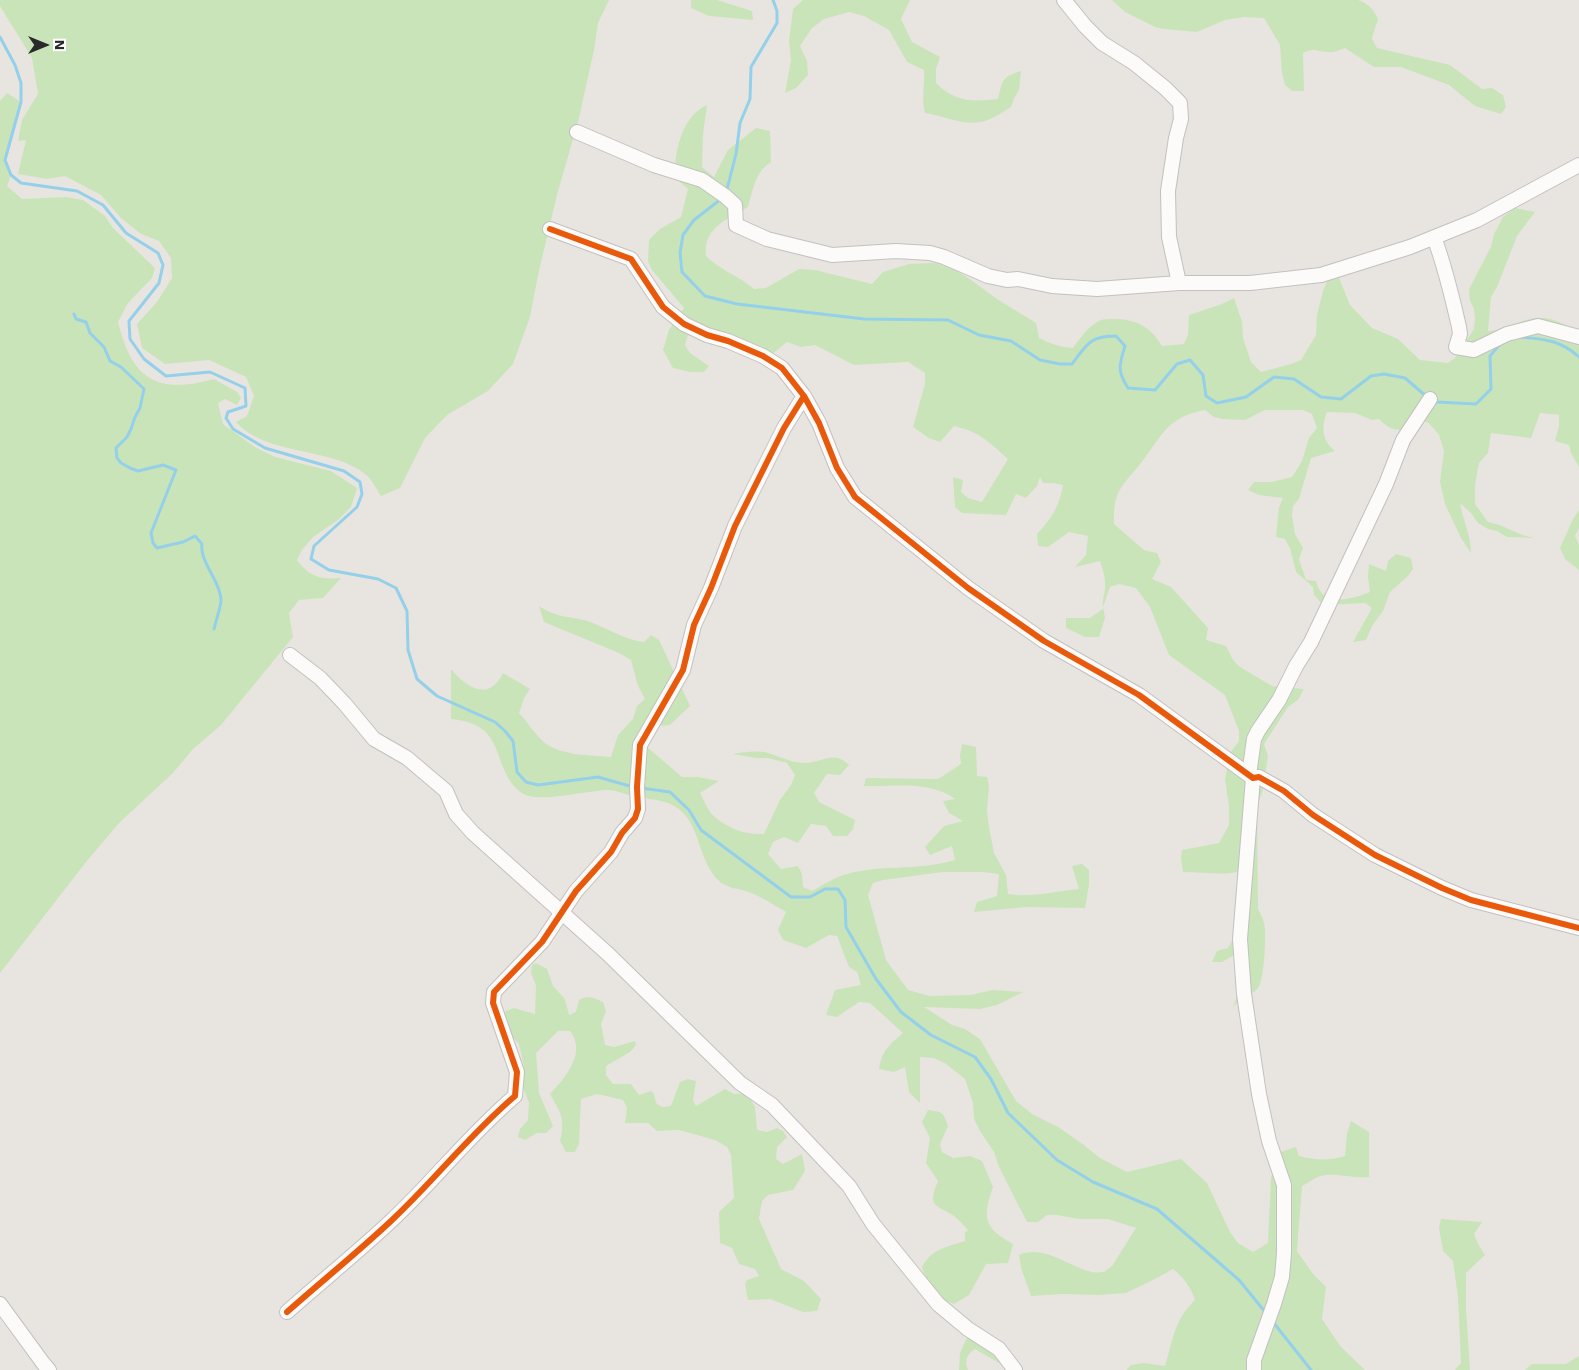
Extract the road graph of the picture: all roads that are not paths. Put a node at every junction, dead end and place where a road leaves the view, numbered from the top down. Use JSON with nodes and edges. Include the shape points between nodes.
{"nodes":[{"id":1,"x":1064,"y":0,"type":"edge"},
{"id":2,"x":577,"y":132,"type":"dead end"},
{"id":3,"x":1579,"y":165,"type":"edge"},
{"id":4,"x":550,"y":229,"type":"dead end"},
{"id":5,"x":1434,"y":237,"type":"junction"},
{"id":6,"x":1179,"y":283,"type":"junction"},
{"id":7,"x":1579,"y":337,"type":"edge"},
{"id":8,"x":804,"y":396,"type":"junction"},
{"id":9,"x":1430,"y":399,"type":"dead end"},
{"id":10,"x":290,"y":655,"type":"dead end"},
{"id":11,"x":1251,"y":776,"type":"junction"},
{"id":12,"x":561,"y":913,"type":"junction"},
{"id":13,"x":1579,"y":928,"type":"edge"},
{"id":14,"x":0,"y":1304,"type":"edge"},
{"id":15,"x":288,"y":1312,"type":"dead end"},
{"id":16,"x":50,"y":1370,"type":"edge"},
{"id":17,"x":1015,"y":1370,"type":"edge"},
{"id":18,"x":1254,"y":1370,"type":"edge"}],
"edges":[{"from":1,"to":6,"type":"street","via":[[1102,43],[1134,64],[1180,103],[1181,119],[1168,192],[1169,238]]},
{"from":2,"to":6,"type":"street","via":[[654,165],[702,180],[735,205],[736,225],[767,239],[832,255],[896,251],[930,253],[988,276],[1052,286],[1097,289]]},
{"from":3,"to":5,"type":"street","via":[[1477,220]]},
{"from":4,"to":8,"type":"street","via":[[631,259],[662,307],[684,324],[763,356],[782,368]]},
{"from":5,"to":6,"type":"street","via":[[1321,275],[1250,282]]},
{"from":5,"to":7,"type":"street","via":[[1447,272],[1459,327],[1456,347],[1474,350],[1507,334],[1538,326]]},
{"from":8,"to":11,"type":"street","via":[[837,468],[855,497],[968,588],[1044,641],[1139,695]]},
{"from":8,"to":12,"type":"street","via":[[784,428],[735,526],[694,625],[683,670],[640,745],[635,818]]},
{"from":9,"to":11,"type":"street","via":[[1403,440],[1386,484],[1311,642],[1279,700],[1258,730],[1254,739]]},
{"from":10,"to":12,"type":"street","via":[[344,702],[374,739],[408,758],[446,791],[456,814],[473,833]]},
{"from":11,"to":13,"type":"street","via":[[1284,791],[1375,855],[1442,888],[1471,900]]},
{"from":11,"to":18,"type":"street","via":[[1240,939],[1244,994],[1259,1094],[1284,1185],[1282,1277],[1254,1360]]},
{"from":12,"to":15,"type":"street","via":[[542,942],[494,992],[493,1003],[517,1072],[515,1096],[468,1139],[392,1220]]},
{"from":12,"to":17,"type":"street","via":[[608,954],[740,1083],[772,1105],[849,1186],[873,1224],[938,1304],[968,1330],[999,1349]]},
{"from":14,"to":16,"type":"street"}]}
